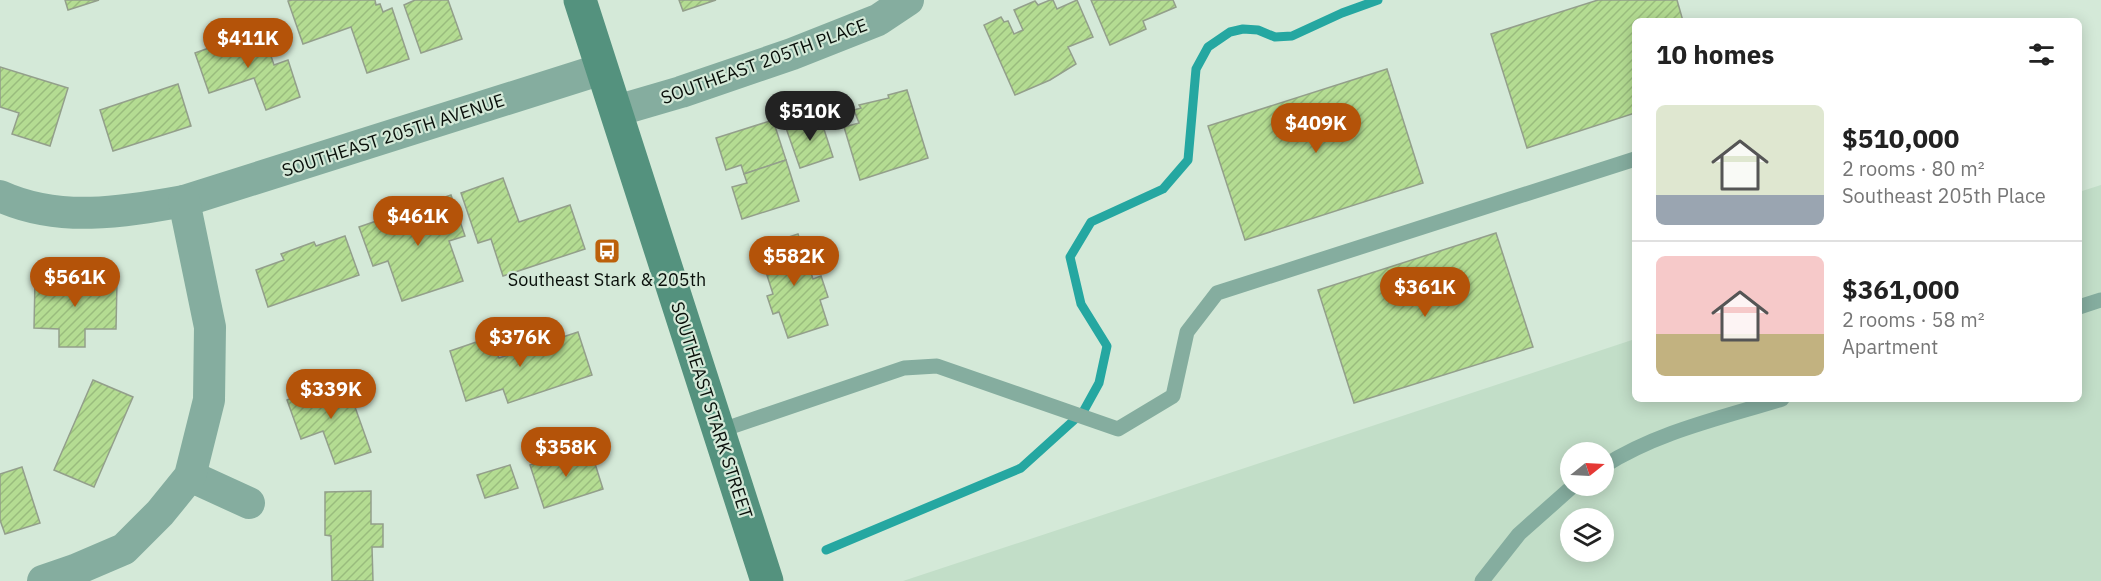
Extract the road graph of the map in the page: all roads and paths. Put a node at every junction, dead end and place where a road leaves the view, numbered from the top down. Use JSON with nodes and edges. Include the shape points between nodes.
{"nodes":[{"id":1,"x":580,"y":0,"type":"edge"},
{"id":2,"x":908,"y":0,"type":"edge"},
{"id":3,"x":602,"y":69,"type":"junction"},
{"id":4,"x":616,"y":111,"type":"junction"},
{"id":5,"x":1632,"y":160,"type":"edge"},
{"id":6,"x":0,"y":196,"type":"edge"},
{"id":7,"x":184,"y":201,"type":"junction"},
{"id":8,"x":2101,"y":300,"type":"edge"},
{"id":9,"x":2082,"y":306,"type":"edge"},
{"id":10,"x":1772,"y":402,"type":"edge"},
{"id":11,"x":719,"y":431,"type":"junction"},
{"id":12,"x":1614,"y":460,"type":"edge"},
{"id":13,"x":190,"y":476,"type":"junction"},
{"id":14,"x":1562,"y":496,"type":"edge"},
{"id":15,"x":249,"y":503,"type":"dead end"},
{"id":16,"x":43,"y":581,"type":"edge"},
{"id":17,"x":767,"y":581,"type":"edge"},
{"id":18,"x":1482,"y":581,"type":"edge"}],
"edges":[{"from":1,"to":3,"type":"main road","name":"SOUTHEAST STARK STREET"},
{"from":2,"to":4,"type":"street","name":"SOUTHEAST 205TH PLACE","via":[[878,20],[792,54]]},
{"from":3,"to":4,"type":"main road","name":"SOUTHEAST STARK STREET"},
{"from":3,"to":7,"type":"street","name":"SOUTHEAST 205TH AVENUE"},
{"from":4,"to":11,"type":"main road","name":"SOUTHEAST STARK STREET"},
{"from":5,"to":11,"type":"lane","via":[[1217,293],[1187,332],[1173,396],[1118,429],[937,366],[904,368]]},
{"from":6,"to":7,"type":"street","name":"SOUTHEAST 205TH AVENUE","via":[[18,205],[59,213],[126,211]]},
{"from":7,"to":13,"type":"street","via":[[210,327],[209,400]]},
{"from":8,"to":9,"type":"lane"},
{"from":10,"to":12,"type":"lane","via":[[1690,426]]},
{"from":11,"to":17,"type":"main road","name":"SOUTHEAST STARK STREET"},
{"from":13,"to":15,"type":"street"},
{"from":13,"to":16,"type":"street","via":[[124,549]]},
{"from":14,"to":18,"type":"lane","via":[[1519,534]]}]}
